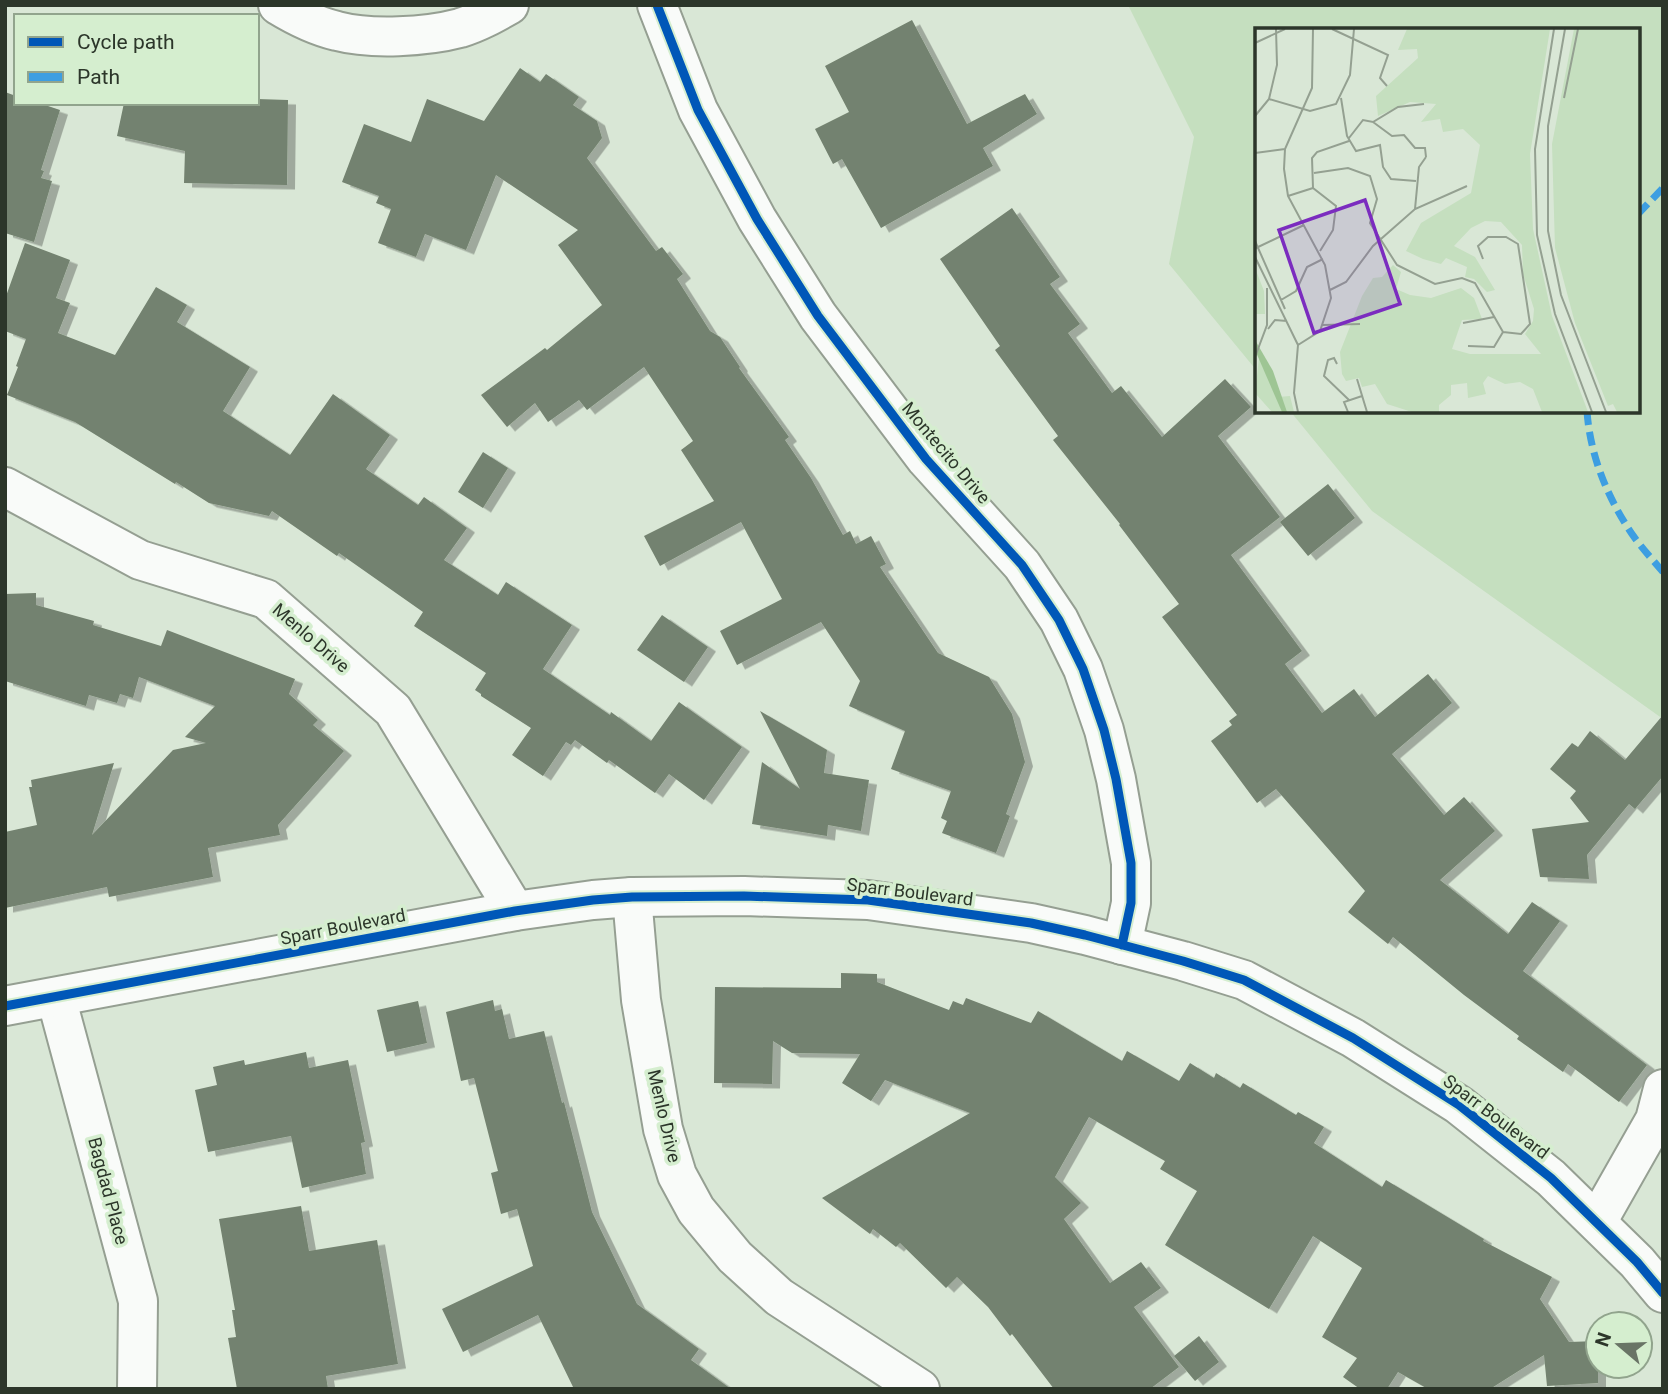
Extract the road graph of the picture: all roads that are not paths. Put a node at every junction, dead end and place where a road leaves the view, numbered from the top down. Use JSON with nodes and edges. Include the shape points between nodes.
{"nodes":[{"id":1,"x":278,"y":5,"type":"edge"},
{"id":2,"x":509,"y":5,"type":"edge"},
{"id":3,"x":657,"y":5,"type":"edge"},
{"id":4,"x":5,"y":486,"type":"edge"},
{"id":5,"x":632,"y":897,"type":"junction"},
{"id":6,"x":515,"y":911,"type":"junction"},
{"id":7,"x":1122,"y":945,"type":"junction"},
{"id":8,"x":56,"y":997,"type":"junction"},
{"id":9,"x":5,"y":1006,"type":"edge"},
{"id":10,"x":1663,"y":1089,"type":"edge"},
{"id":11,"x":1597,"y":1222,"type":"junction"},
{"id":12,"x":1663,"y":1293,"type":"edge"},
{"id":13,"x":137,"y":1389,"type":"edge"},
{"id":14,"x":920,"y":1389,"type":"edge"}],
"edges":[{"from":1,"to":2,"type":"street","via":[[339,32],[408,36],[462,27]]},
{"from":3,"to":7,"type":"street","name":"Montecito Drive","via":[[698,110],[757,219],[818,316],[926,459],[1022,565],[1059,620],[1083,669],[1116,779],[1131,863],[1131,903]]},
{"from":4,"to":6,"type":"street","name":"Menlo Drive","via":[[140,561],[266,599],[393,710]]},
{"from":5,"to":6,"type":"street","name":"Sparr Boulevard"},
{"from":5,"to":7,"type":"street","name":"Sparr Boulevard","via":[[868,900],[1031,923]]},
{"from":5,"to":14,"type":"street","name":"Menlo Drive","via":[[641,1000],[663,1129],[677,1175],[696,1210],[735,1257],[779,1297]]},
{"from":6,"to":8,"type":"street","name":"Sparr Boulevard"},
{"from":7,"to":11,"type":"street","name":"Sparr Boulevard","via":[[1244,980],[1353,1038],[1459,1105],[1551,1178]]},
{"from":8,"to":9,"type":"street","name":"Sparr Boulevard"},
{"from":8,"to":13,"type":"street","name":"Bagdad Place","via":[[138,1301]]},
{"from":10,"to":11,"type":"street","via":[[1655,1120]]},
{"from":11,"to":12,"type":"street","name":"Sparr Boulevard"}]}
